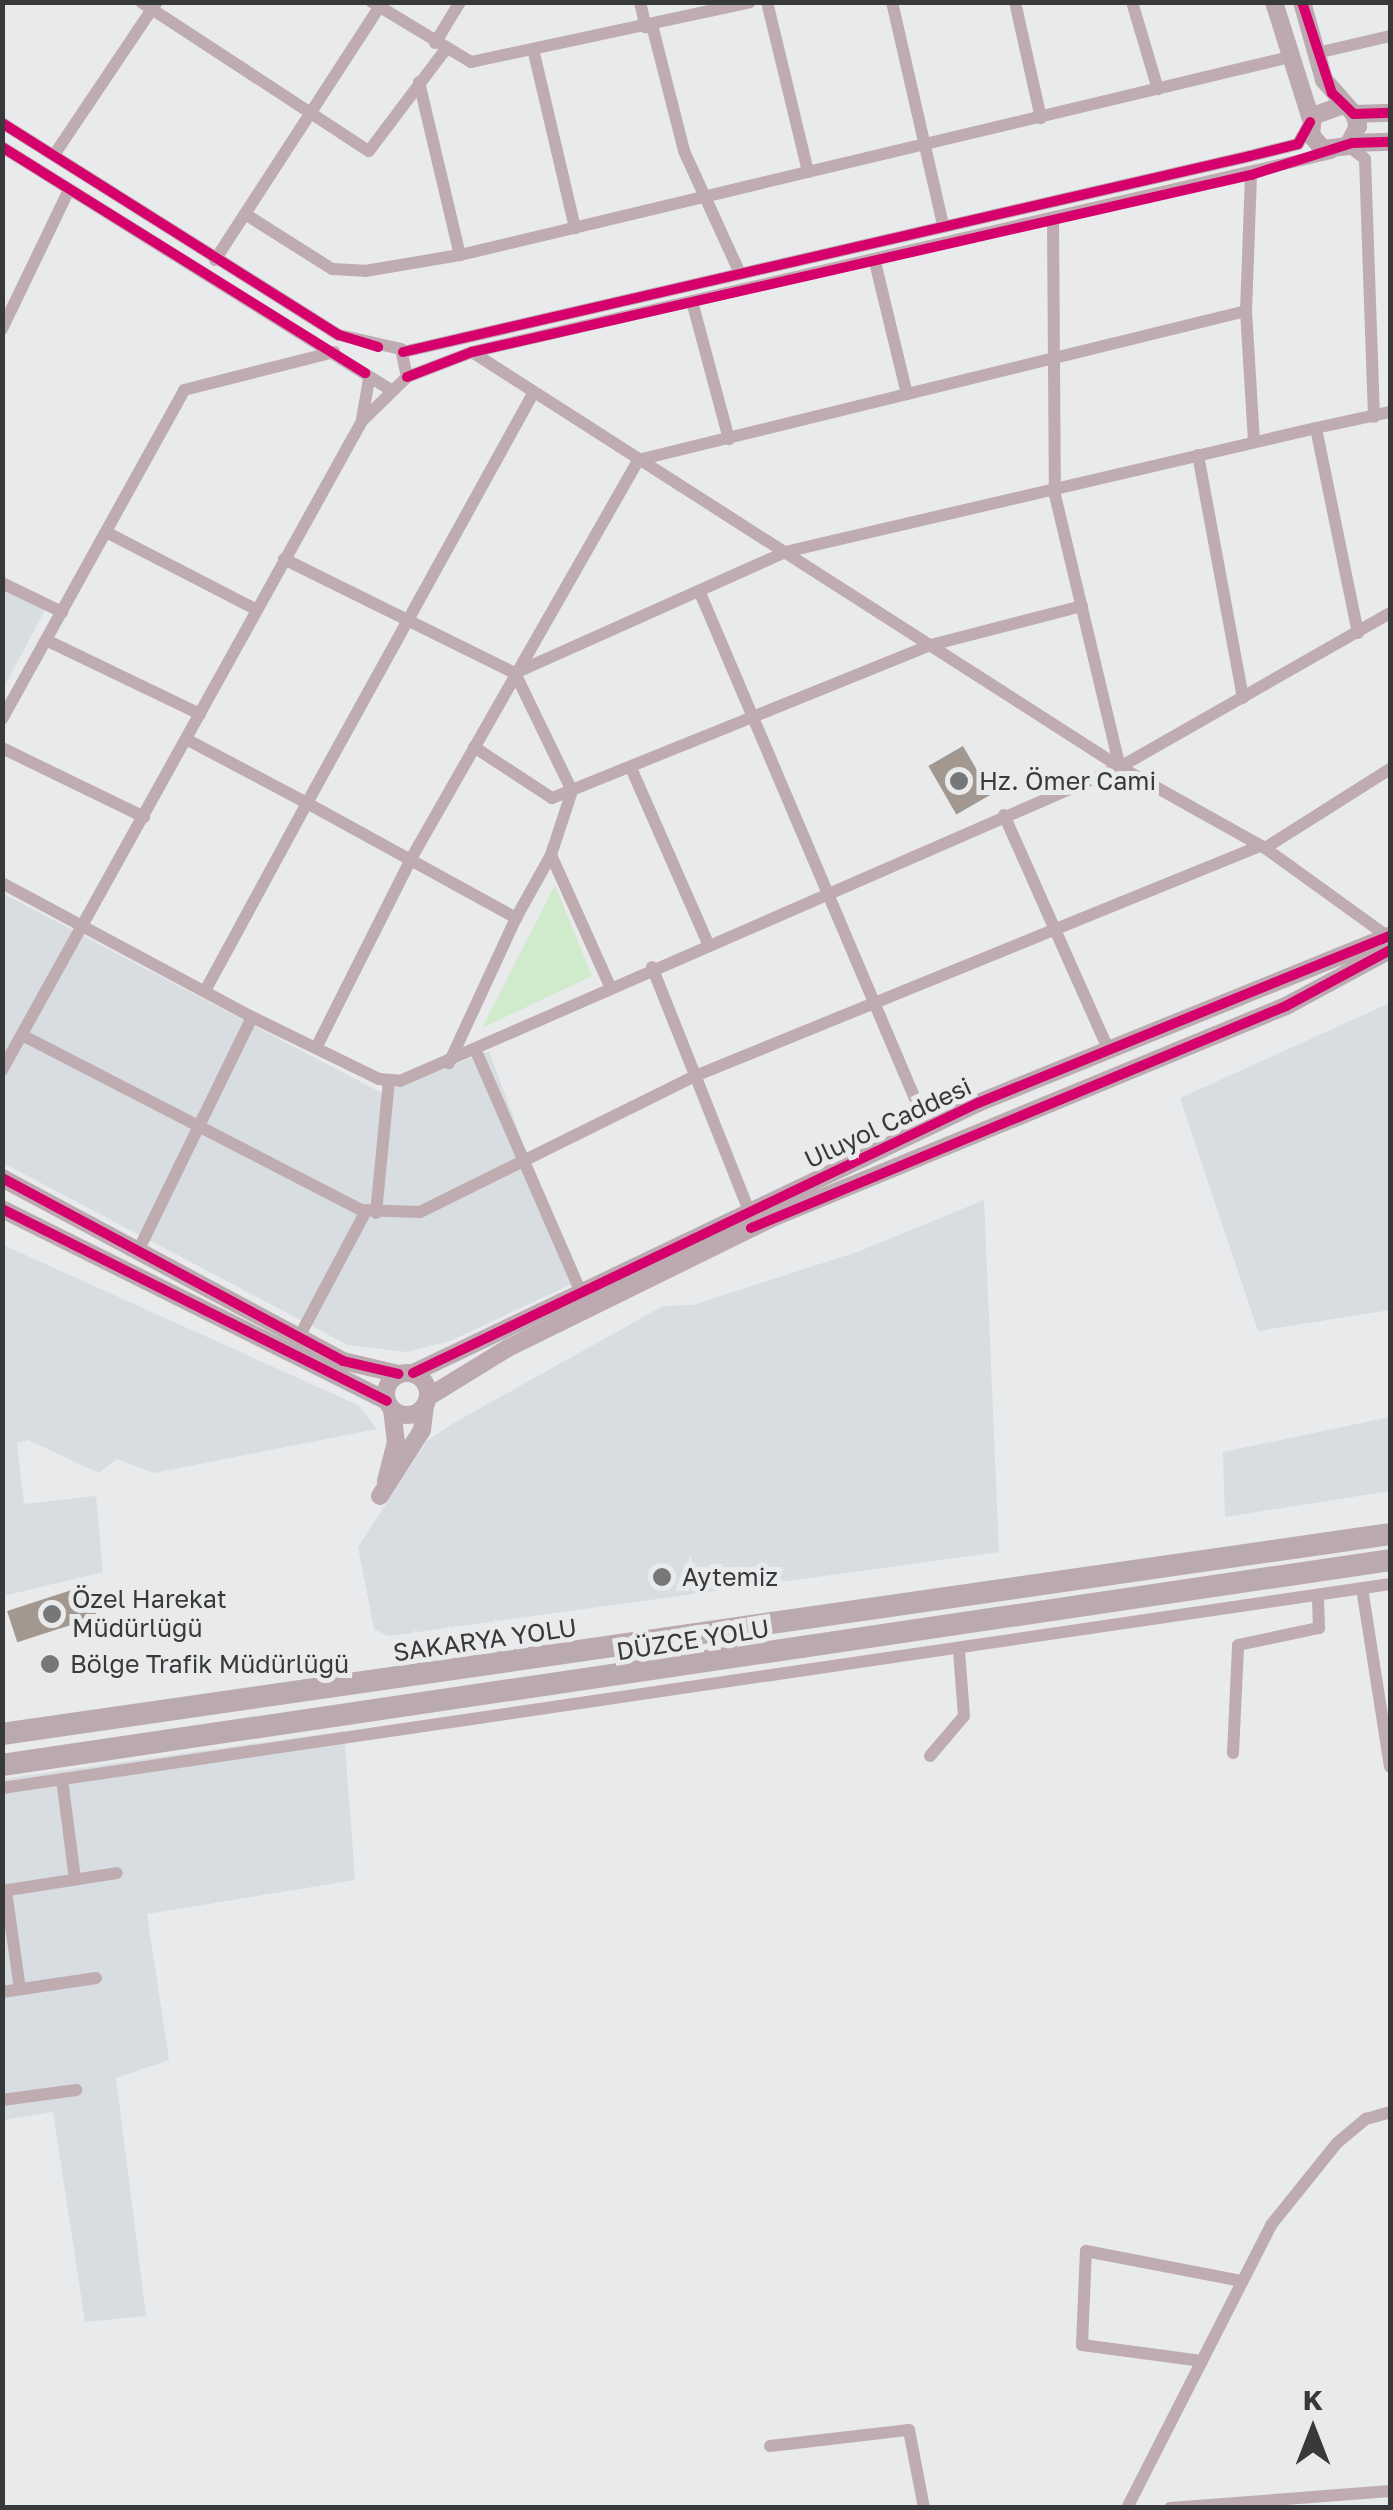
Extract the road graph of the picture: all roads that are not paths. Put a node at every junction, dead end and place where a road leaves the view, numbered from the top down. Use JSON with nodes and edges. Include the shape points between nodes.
{"nodes":[{"id":1,"x":460,"y":2,"type":"edge"},
{"id":2,"x":640,"y":2,"type":"edge"},
{"id":3,"x":750,"y":2,"type":"edge"},
{"id":4,"x":767,"y":2,"type":"edge"},
{"id":5,"x":892,"y":2,"type":"edge"},
{"id":6,"x":1015,"y":2,"type":"edge"},
{"id":7,"x":1132,"y":2,"type":"edge"},
{"id":8,"x":1274,"y":2,"type":"edge"},
{"id":9,"x":1302,"y":2,"type":"edge"},
{"id":10,"x":150,"y":5,"type":"edge"},
{"id":11,"x":376,"y":5,"type":"edge"},
{"id":12,"x":689,"y":10,"type":"edge"},
{"id":13,"x":649,"y":26,"type":"junction"},
{"id":14,"x":1390,"y":36,"type":"edge"},
{"id":15,"x":440,"y":46,"type":"junction"},
{"id":16,"x":534,"y":53,"type":"junction"},
{"id":17,"x":1317,"y":53,"type":"junction"},
{"id":18,"x":1290,"y":57,"type":"junction"},
{"id":19,"x":418,"y":82,"type":"junction"},
{"id":20,"x":1158,"y":89,"type":"junction"},
{"id":21,"x":1349,"y":110,"type":"junction"},
{"id":22,"x":312,"y":111,"type":"junction"},
{"id":23,"x":1390,"y":113,"type":"edge"},
{"id":24,"x":1041,"y":118,"type":"junction"},
{"id":25,"x":1311,"y":120,"type":"junction"},
{"id":26,"x":2,"y":123,"type":"edge"},
{"id":27,"x":1390,"y":142,"type":"edge"},
{"id":28,"x":924,"y":146,"type":"junction"},
{"id":29,"x":2,"y":147,"type":"edge"},
{"id":30,"x":1345,"y":147,"type":"junction"},
{"id":31,"x":54,"y":155,"type":"junction"},
{"id":32,"x":808,"y":172,"type":"junction"},
{"id":33,"x":1251,"y":175,"type":"junction"},
{"id":34,"x":68,"y":190,"type":"junction"},
{"id":35,"x":702,"y":197,"type":"junction"},
{"id":36,"x":244,"y":214,"type":"junction"},
{"id":37,"x":1052,"y":222,"type":"junction"},
{"id":38,"x":943,"y":225,"type":"junction"},
{"id":39,"x":575,"y":228,"type":"junction"},
{"id":40,"x":460,"y":255,"type":"junction"},
{"id":41,"x":216,"y":260,"type":"junction"},
{"id":42,"x":875,"y":262,"type":"junction"},
{"id":43,"x":738,"y":269,"type":"junction"},
{"id":44,"x":692,"y":304,"type":"junction"},
{"id":45,"x":1246,"y":312,"type":"junction"},
{"id":46,"x":5,"y":319,"type":"edge"},
{"id":47,"x":378,"y":347,"type":"junction"},
{"id":48,"x":334,"y":352,"type":"junction"},
{"id":49,"x":403,"y":352,"type":"junction"},
{"id":50,"x":472,"y":352,"type":"junction"},
{"id":51,"x":1057,"y":362,"type":"junction"},
{"id":52,"x":407,"y":376,"type":"junction"},
{"id":53,"x":367,"y":377,"type":"junction"},
{"id":54,"x":389,"y":389,"type":"junction"},
{"id":55,"x":532,"y":394,"type":"junction"},
{"id":56,"x":907,"y":394,"type":"junction"},
{"id":57,"x":1390,"y":412,"type":"edge"},
{"id":58,"x":1374,"y":417,"type":"junction"},
{"id":59,"x":362,"y":421,"type":"junction"},
{"id":60,"x":1316,"y":428,"type":"junction"},
{"id":61,"x":729,"y":439,"type":"junction"},
{"id":62,"x":1254,"y":440,"type":"junction"},
{"id":63,"x":1198,"y":455,"type":"junction"},
{"id":64,"x":638,"y":460,"type":"junction"},
{"id":65,"x":1054,"y":495,"type":"junction"},
{"id":66,"x":106,"y":532,"type":"junction"},
{"id":67,"x":784,"y":552,"type":"junction"},
{"id":68,"x":284,"y":559,"type":"junction"},
{"id":69,"x":2,"y":583,"type":"edge"},
{"id":70,"x":701,"y":595,"type":"junction"},
{"id":71,"x":1082,"y":606,"type":"junction"},
{"id":72,"x":257,"y":610,"type":"junction"},
{"id":73,"x":62,"y":612,"type":"junction"},
{"id":74,"x":1390,"y":613,"type":"edge"},
{"id":75,"x":407,"y":621,"type":"junction"},
{"id":76,"x":1358,"y":633,"type":"junction"},
{"id":77,"x":46,"y":640,"type":"junction"},
{"id":78,"x":931,"y":646,"type":"junction"},
{"id":79,"x":515,"y":673,"type":"junction"},
{"id":80,"x":1242,"y":698,"type":"junction"},
{"id":81,"x":200,"y":714,"type":"junction"},
{"id":82,"x":2,"y":719,"type":"edge"},
{"id":83,"x":752,"y":720,"type":"junction"},
{"id":84,"x":186,"y":739,"type":"junction"},
{"id":85,"x":474,"y":747,"type":"junction"},
{"id":86,"x":2,"y":748,"type":"edge"},
{"id":87,"x":1120,"y":766,"type":"junction"},
{"id":88,"x":632,"y":768,"type":"junction"},
{"id":89,"x":1390,"y":769,"type":"edge"},
{"id":90,"x":572,"y":792,"type":"junction"},
{"id":91,"x":307,"y":803,"type":"junction"},
{"id":92,"x":1004,"y":815,"type":"junction"},
{"id":93,"x":144,"y":816,"type":"junction"},
{"id":94,"x":1263,"y":847,"type":"junction"},
{"id":95,"x":551,"y":855,"type":"junction"},
{"id":96,"x":412,"y":857,"type":"junction"},
{"id":97,"x":2,"y":884,"type":"edge"},
{"id":98,"x":829,"y":889,"type":"junction"},
{"id":99,"x":516,"y":918,"type":"junction"},
{"id":100,"x":85,"y":925,"type":"junction"},
{"id":101,"x":1055,"y":932,"type":"junction"},
{"id":102,"x":1389,"y":941,"type":"edge"},
{"id":103,"x":708,"y":942,"type":"junction"},
{"id":104,"x":652,"y":968,"type":"junction"},
{"id":105,"x":610,"y":986,"type":"junction"},
{"id":106,"x":205,"y":991,"type":"junction"},
{"id":107,"x":876,"y":1002,"type":"junction"},
{"id":108,"x":252,"y":1017,"type":"junction"},
{"id":109,"x":22,"y":1035,"type":"junction"},
{"id":110,"x":316,"y":1048,"type":"junction"},
{"id":111,"x":1108,"y":1049,"type":"junction"},
{"id":112,"x":476,"y":1051,"type":"junction"},
{"id":113,"x":449,"y":1064,"type":"junction"},
{"id":114,"x":2,"y":1070,"type":"edge"},
{"id":115,"x":695,"y":1076,"type":"junction"},
{"id":116,"x":389,"y":1080,"type":"junction"},
{"id":117,"x":926,"y":1127,"type":"junction"},
{"id":118,"x":197,"y":1130,"type":"junction"},
{"id":119,"x":523,"y":1163,"type":"junction"},
{"id":120,"x":2,"y":1178,"type":"edge"},
{"id":121,"x":2,"y":1209,"type":"edge"},
{"id":122,"x":749,"y":1211,"type":"junction"},
{"id":123,"x":372,"y":1212,"type":"junction"},
{"id":124,"x":139,"y":1249,"type":"junction"},
{"id":125,"x":583,"y":1296,"type":"junction"},
{"id":126,"x":298,"y":1338,"type":"junction"},
{"id":127,"x":406,"y":1374,"type":"junction"},
{"id":128,"x":427,"y":1401,"type":"junction"},
{"id":129,"x":389,"y":1405,"type":"junction"},
{"id":130,"x":1390,"y":1534,"type":"edge"},
{"id":131,"x":1390,"y":1560,"type":"edge"},
{"id":132,"x":1390,"y":1584,"type":"edge"},
{"id":133,"x":1362,"y":1588,"type":"junction"},
{"id":134,"x":1318,"y":1595,"type":"junction"},
{"id":135,"x":958,"y":1651,"type":"junction"},
{"id":136,"x":2,"y":1734,"type":"edge"},
{"id":137,"x":1234,"y":1753,"type":"dead end"},
{"id":138,"x":930,"y":1756,"type":"dead end"},
{"id":139,"x":2,"y":1765,"type":"edge"},
{"id":140,"x":1390,"y":1767,"type":"edge"},
{"id":141,"x":62,"y":1779,"type":"junction"},
{"id":142,"x":2,"y":1788,"type":"edge"},
{"id":143,"x":117,"y":1873,"type":"dead end"},
{"id":144,"x":75,"y":1879,"type":"junction"},
{"id":145,"x":4,"y":1891,"type":"edge"},
{"id":146,"x":96,"y":1978,"type":"dead end"},
{"id":147,"x":20,"y":1990,"type":"junction"},
{"id":148,"x":2,"y":1992,"type":"edge"},
{"id":149,"x":76,"y":2090,"type":"dead end"},
{"id":150,"x":2,"y":2100,"type":"edge"},
{"id":151,"x":1390,"y":2112,"type":"edge"},
{"id":152,"x":1242,"y":2281,"type":"junction"},
{"id":153,"x":1202,"y":2362,"type":"junction"},
{"id":154,"x":770,"y":2446,"type":"dead end"},
{"id":155,"x":1390,"y":2492,"type":"edge"},
{"id":156,"x":924,"y":2508,"type":"edge"},
{"id":157,"x":1128,"y":2508,"type":"edge"},
{"id":158,"x":1170,"y":2508,"type":"edge"}],
"edges":[{"from":1,"to":15,"type":"street"},
{"from":2,"to":13,"type":"street"},
{"from":3,"to":12,"type":"street"},
{"from":4,"to":32,"type":"street"},
{"from":5,"to":28,"type":"street"},
{"from":6,"to":24,"type":"street"},
{"from":7,"to":20,"type":"street"},
{"from":8,"to":18,"type":"main road"},
{"from":9,"to":17,"type":"main road"},
{"from":10,"to":22,"type":"street"},
{"from":10,"to":31,"type":"street"},
{"from":11,"to":15,"type":"street"},
{"from":11,"to":22,"type":"street"},
{"from":12,"to":13,"type":"street"},
{"from":13,"to":16,"type":"street"},
{"from":13,"to":35,"type":"street"},
{"from":14,"to":17,"type":"street"},
{"from":15,"to":16,"type":"street","via":[[471,62]]},
{"from":15,"to":19,"type":"street"},
{"from":16,"to":39,"type":"street"},
{"from":17,"to":21,"type":"main road"},
{"from":18,"to":20,"type":"street"},
{"from":18,"to":25,"type":"main road"},
{"from":19,"to":22,"type":"street","via":[[369,151]]},
{"from":19,"to":40,"type":"street"},
{"from":20,"to":24,"type":"street"},
{"from":21,"to":23,"type":"main road"},
{"from":21,"to":25,"type":"main road","via":[[1322,106]]},
{"from":21,"to":30,"type":"main road"},
{"from":22,"to":36,"type":"street"},
{"from":24,"to":28,"type":"street"},
{"from":25,"to":30,"type":"main road","via":[[1314,141]]},
{"from":25,"to":38,"type":"street","via":[[1298,144]]},
{"from":26,"to":31,"type":"street"},
{"from":27,"to":30,"type":"main road"},
{"from":28,"to":32,"type":"street"},
{"from":28,"to":38,"type":"street"},
{"from":29,"to":34,"type":"street"},
{"from":30,"to":33,"type":"street"},
{"from":30,"to":58,"type":"street","via":[[1365,159]]},
{"from":31,"to":41,"type":"street"},
{"from":32,"to":35,"type":"street"},
{"from":33,"to":37,"type":"street"},
{"from":33,"to":45,"type":"street"},
{"from":34,"to":46,"type":"street"},
{"from":34,"to":48,"type":"street"},
{"from":35,"to":39,"type":"street"},
{"from":35,"to":43,"type":"street"},
{"from":36,"to":40,"type":"street","via":[[332,269]]},
{"from":36,"to":41,"type":"street"},
{"from":37,"to":42,"type":"street"},
{"from":37,"to":51,"type":"street"},
{"from":38,"to":43,"type":"street"},
{"from":39,"to":40,"type":"street"},
{"from":41,"to":47,"type":"street","via":[[338,334]]},
{"from":42,"to":44,"type":"street"},
{"from":42,"to":56,"type":"street"},
{"from":43,"to":49,"type":"street"},
{"from":44,"to":50,"type":"street"},
{"from":44,"to":61,"type":"street"},
{"from":45,"to":51,"type":"street"},
{"from":45,"to":62,"type":"street"},
{"from":47,"to":49,"type":"street"},
{"from":47,"to":53,"type":"street"},
{"from":48,"to":53,"type":"street"},
{"from":48,"to":66,"type":"street","via":[[184,390]]},
{"from":49,"to":52,"type":"street"},
{"from":50,"to":52,"type":"street"},
{"from":50,"to":55,"type":"street"},
{"from":51,"to":56,"type":"street"},
{"from":51,"to":65,"type":"street"},
{"from":52,"to":54,"type":"street"},
{"from":53,"to":54,"type":"street"},
{"from":53,"to":59,"type":"street"},
{"from":54,"to":59,"type":"street"},
{"from":55,"to":64,"type":"street"},
{"from":55,"to":75,"type":"street"},
{"from":56,"to":61,"type":"street"},
{"from":57,"to":58,"type":"street"},
{"from":58,"to":60,"type":"street"},
{"from":59,"to":68,"type":"street"},
{"from":60,"to":62,"type":"street"},
{"from":60,"to":76,"type":"street"},
{"from":61,"to":64,"type":"street"},
{"from":62,"to":63,"type":"street"},
{"from":63,"to":65,"type":"street"},
{"from":63,"to":80,"type":"street"},
{"from":64,"to":67,"type":"street"},
{"from":64,"to":79,"type":"street"},
{"from":65,"to":67,"type":"street"},
{"from":65,"to":71,"type":"street"},
{"from":66,"to":72,"type":"street"},
{"from":66,"to":73,"type":"street"},
{"from":67,"to":70,"type":"street"},
{"from":67,"to":78,"type":"street"},
{"from":68,"to":72,"type":"street"},
{"from":68,"to":75,"type":"street"},
{"from":69,"to":73,"type":"street"},
{"from":70,"to":79,"type":"street"},
{"from":70,"to":83,"type":"street"},
{"from":71,"to":78,"type":"street"},
{"from":71,"to":87,"type":"street"},
{"from":72,"to":81,"type":"street"},
{"from":73,"to":77,"type":"street"},
{"from":74,"to":76,"type":"street"},
{"from":75,"to":79,"type":"street"},
{"from":75,"to":91,"type":"street"},
{"from":76,"to":80,"type":"street"},
{"from":77,"to":81,"type":"street"},
{"from":77,"to":82,"type":"street"},
{"from":78,"to":83,"type":"street"},
{"from":78,"to":87,"type":"street"},
{"from":79,"to":85,"type":"street"},
{"from":79,"to":90,"type":"street"},
{"from":80,"to":87,"type":"street"},
{"from":81,"to":84,"type":"street"},
{"from":83,"to":88,"type":"street"},
{"from":83,"to":98,"type":"street"},
{"from":84,"to":91,"type":"street"},
{"from":84,"to":93,"type":"street"},
{"from":85,"to":90,"type":"street","via":[[552,798]]},
{"from":85,"to":96,"type":"street"},
{"from":86,"to":93,"type":"street"},
{"from":87,"to":92,"type":"street"},
{"from":87,"to":94,"type":"street"},
{"from":88,"to":90,"type":"street"},
{"from":88,"to":103,"type":"street"},
{"from":89,"to":94,"type":"street"},
{"from":90,"to":95,"type":"street"},
{"from":91,"to":96,"type":"street"},
{"from":91,"to":106,"type":"street"},
{"from":92,"to":98,"type":"street"},
{"from":92,"to":101,"type":"street"},
{"from":93,"to":100,"type":"street"},
{"from":94,"to":101,"type":"street"},
{"from":94,"to":102,"type":"street"},
{"from":95,"to":99,"type":"street"},
{"from":95,"to":105,"type":"street"},
{"from":96,"to":99,"type":"street"},
{"from":96,"to":110,"type":"street"},
{"from":97,"to":100,"type":"street"},
{"from":98,"to":103,"type":"street"},
{"from":98,"to":107,"type":"street"},
{"from":99,"to":113,"type":"street"},
{"from":100,"to":106,"type":"street"},
{"from":100,"to":109,"type":"street"},
{"from":101,"to":107,"type":"street"},
{"from":101,"to":111,"type":"street"},
{"from":102,"to":111,"type":"main road","name":"Uluyol Caddesi"},
{"from":102,"to":128,"type":"main road","name":"Uluyol Caddesi","via":[[1286,1006],[770,1219],[508,1348]]},
{"from":103,"to":104,"type":"street"},
{"from":104,"to":105,"type":"street"},
{"from":104,"to":115,"type":"street"},
{"from":105,"to":112,"type":"street"},
{"from":106,"to":108,"type":"street"},
{"from":107,"to":115,"type":"street"},
{"from":107,"to":117,"type":"street"},
{"from":108,"to":110,"type":"street"},
{"from":108,"to":118,"type":"street"},
{"from":109,"to":114,"type":"street"},
{"from":109,"to":118,"type":"street"},
{"from":110,"to":116,"type":"street"},
{"from":111,"to":117,"type":"main road","name":"Uluyol Caddesi"},
{"from":112,"to":113,"type":"street"},
{"from":112,"to":119,"type":"street"},
{"from":113,"to":116,"type":"street"},
{"from":115,"to":119,"type":"street"},
{"from":115,"to":122,"type":"street"},
{"from":116,"to":123,"type":"street"},
{"from":117,"to":122,"type":"main road","name":"Uluyol Caddesi"},
{"from":118,"to":123,"type":"street"},
{"from":118,"to":124,"type":"street"},
{"from":119,"to":123,"type":"street","via":[[420,1212]]},
{"from":119,"to":125,"type":"street"},
{"from":120,"to":124,"type":"main road"},
{"from":121,"to":129,"type":"main road"},
{"from":122,"to":125,"type":"main road","name":"Uluyol Caddesi"},
{"from":123,"to":126,"type":"street"},
{"from":124,"to":126,"type":"main road"},
{"from":125,"to":127,"type":"main road","name":"Uluyol Caddesi"},
{"from":126,"to":127,"type":"main road","via":[[343,1360]]},
{"from":127,"to":128,"type":"main road"},
{"from":127,"to":129,"type":"main road"},
{"from":128,"to":129,"type":"main road","via":[[409,1416]]},
{"from":128,"to":129,"type":"main road","via":[[422,1430],[380,1496],[396,1442]]},
{"from":130,"to":136,"type":"highway","name":"SAKARYA YOLU"},
{"from":131,"to":139,"type":"highway","name":"DÜZCE YOLU"},
{"from":132,"to":133,"type":"street"},
{"from":133,"to":134,"type":"street"},
{"from":133,"to":140,"type":"street"},
{"from":134,"to":135,"type":"street"},
{"from":134,"to":137,"type":"street","via":[[1319,1628],[1238,1644]]},
{"from":135,"to":138,"type":"street","via":[[964,1716]]},
{"from":135,"to":141,"type":"street"},
{"from":141,"to":142,"type":"street"},
{"from":141,"to":144,"type":"street"},
{"from":143,"to":144,"type":"street"},
{"from":144,"to":145,"type":"street"},
{"from":145,"to":147,"type":"street"},
{"from":146,"to":147,"type":"street"},
{"from":147,"to":148,"type":"street"},
{"from":149,"to":150,"type":"street"},
{"from":151,"to":152,"type":"street","via":[[1366,2118],[1337,2143],[1272,2225]]},
{"from":152,"to":153,"type":"street"},
{"from":152,"to":153,"type":"street","via":[[1086,2251],[1082,2344]]},
{"from":153,"to":157,"type":"street"},
{"from":154,"to":156,"type":"street","via":[[909,2430]]},
{"from":155,"to":158,"type":"street"}]}
